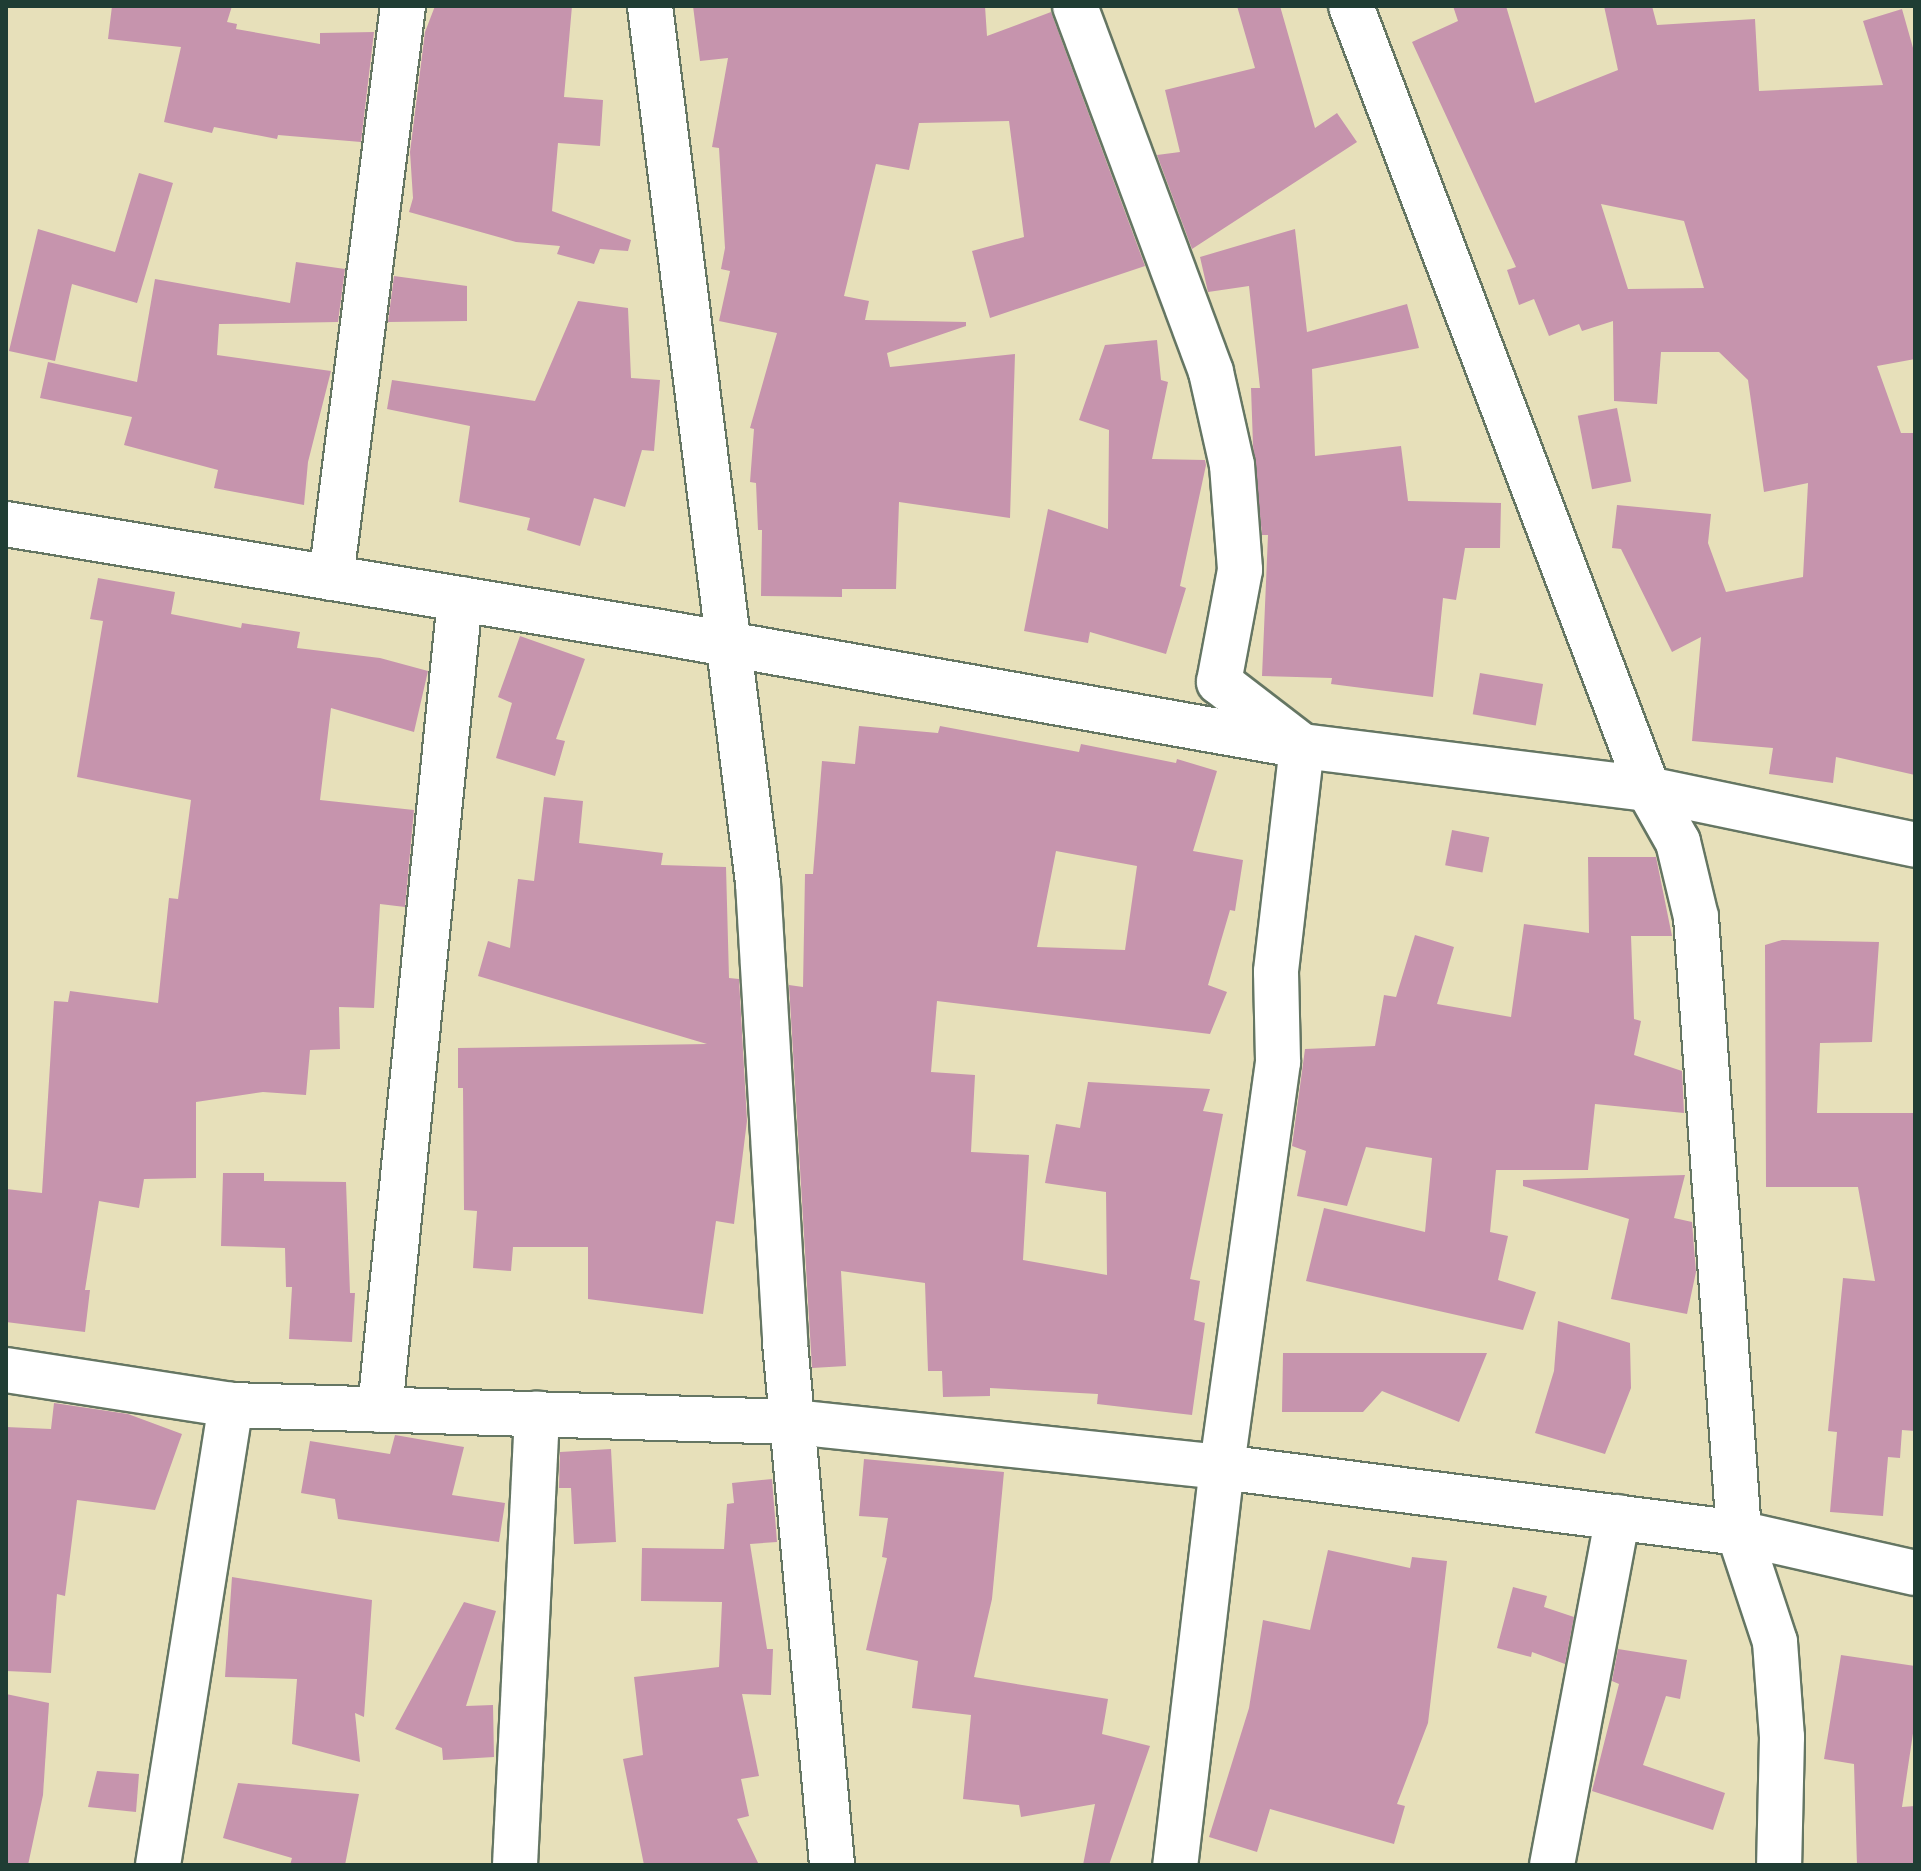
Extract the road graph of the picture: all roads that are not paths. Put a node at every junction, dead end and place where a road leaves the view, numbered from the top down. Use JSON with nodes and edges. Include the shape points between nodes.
{"nodes":[{"id":1,"x":403,"y":6,"type":"edge"},
{"id":2,"x":650,"y":6,"type":"edge"},
{"id":3,"x":1075,"y":6,"type":"edge"},
{"id":4,"x":1351,"y":6,"type":"edge"},
{"id":5,"x":6,"y":524,"type":"edge"},
{"id":6,"x":331,"y":578,"type":"junction"},
{"id":7,"x":460,"y":599,"type":"junction"},
{"id":8,"x":731,"y":644,"type":"junction"},
{"id":9,"x":1302,"y":746,"type":"junction"},
{"id":10,"x":1648,"y":789,"type":"junction"},
{"id":11,"x":1915,"y":845,"type":"edge"},
{"id":12,"x":6,"y":1370,"type":"edge"},
{"id":13,"x":231,"y":1405,"type":"junction"},
{"id":14,"x":380,"y":1410,"type":"junction"},
{"id":15,"x":537,"y":1414,"type":"junction"},
{"id":16,"x":793,"y":1422,"type":"junction"},
{"id":17,"x":1222,"y":1467,"type":"junction"},
{"id":18,"x":1618,"y":1517,"type":"junction"},
{"id":19,"x":1739,"y":1533,"type":"junction"},
{"id":20,"x":1915,"y":1573,"type":"edge"},
{"id":21,"x":158,"y":1865,"type":"edge"},
{"id":22,"x":515,"y":1865,"type":"edge"},
{"id":23,"x":832,"y":1865,"type":"edge"},
{"id":24,"x":1175,"y":1865,"type":"edge"},
{"id":25,"x":1552,"y":1865,"type":"edge"},
{"id":26,"x":1779,"y":1865,"type":"edge"}],
"edges":[{"from":1,"to":6,"type":"street"},
{"from":2,"to":8,"type":"street"},
{"from":3,"to":9,"type":"street","via":[[1211,372],[1232,465],[1240,570],[1219,682]]},
{"from":4,"to":10,"type":"street"},
{"from":5,"to":6,"type":"street"},
{"from":6,"to":7,"type":"street"},
{"from":7,"to":8,"type":"street"},
{"from":7,"to":14,"type":"street"},
{"from":8,"to":9,"type":"street"},
{"from":8,"to":16,"type":"street","via":[[758,883]]},
{"from":9,"to":10,"type":"street"},
{"from":9,"to":17,"type":"street","via":[[1276,972],[1278,1062]]},
{"from":10,"to":11,"type":"street"},
{"from":10,"to":19,"type":"street","via":[[1678,842],[1696,917]]},
{"from":12,"to":13,"type":"street"},
{"from":13,"to":14,"type":"street"},
{"from":13,"to":21,"type":"street"},
{"from":14,"to":15,"type":"street"},
{"from":15,"to":16,"type":"street"},
{"from":15,"to":22,"type":"street"},
{"from":16,"to":17,"type":"street"},
{"from":16,"to":23,"type":"street"},
{"from":17,"to":18,"type":"street"},
{"from":17,"to":24,"type":"street"},
{"from":18,"to":19,"type":"street"},
{"from":18,"to":25,"type":"street"},
{"from":19,"to":20,"type":"street"},
{"from":19,"to":26,"type":"street","via":[[1775,1642],[1782,1737]]}]}
